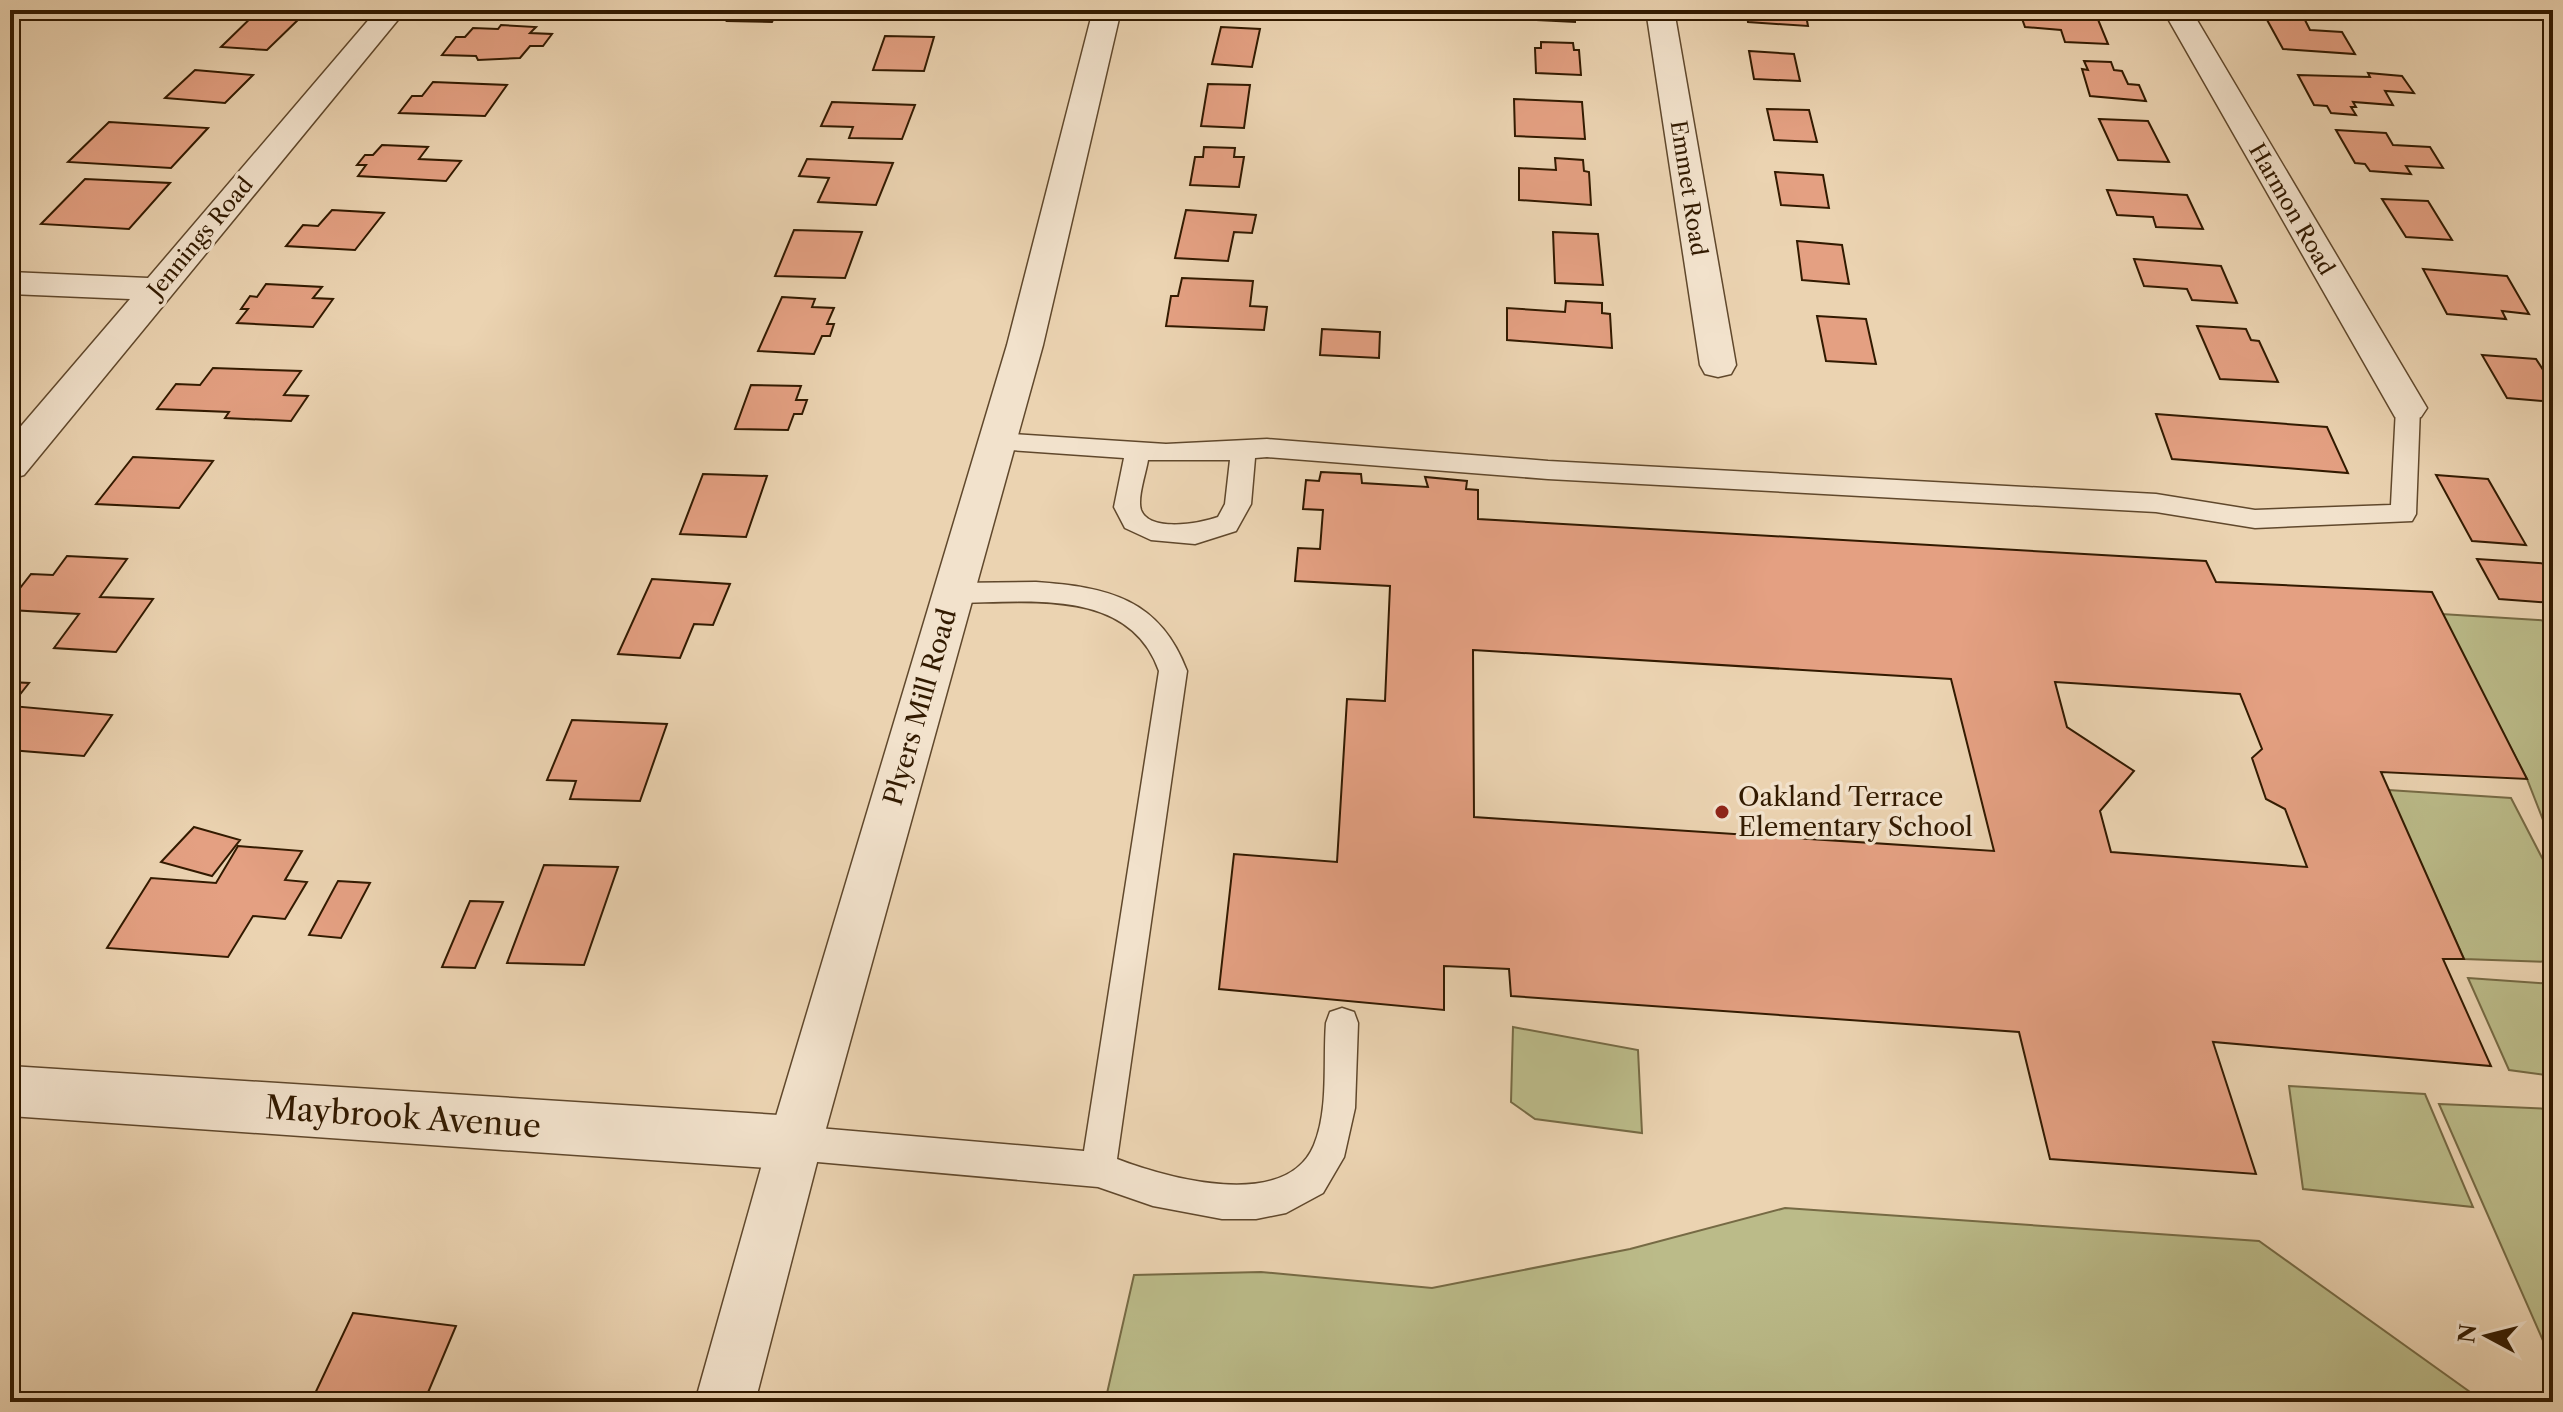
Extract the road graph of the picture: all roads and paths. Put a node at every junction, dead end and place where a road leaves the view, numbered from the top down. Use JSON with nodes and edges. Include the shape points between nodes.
{"nodes":[{"id":1,"x":392,"y":10,"type":"edge"},
{"id":2,"x":1107,"y":10,"type":"edge"},
{"id":3,"x":1660,"y":10,"type":"edge"},
{"id":4,"x":2177,"y":10,"type":"edge"},
{"id":5,"x":10,"y":283,"type":"edge"},
{"id":6,"x":156,"y":289,"type":"junction"},
{"id":7,"x":1718,"y":365,"type":"dead end"},
{"id":8,"x":2408,"y":408,"type":"joint"},
{"id":9,"x":996,"y":441,"type":"junction"},
{"id":10,"x":1138,"y":449,"type":"junction"},
{"id":11,"x":1243,"y":452,"type":"junction"},
{"id":12,"x":10,"y":465,"type":"edge"},
{"id":13,"x":953,"y":593,"type":"junction"},
{"id":14,"x":1342,"y":1023,"type":"dead end"},
{"id":15,"x":10,"y":1091,"type":"edge"},
{"id":16,"x":795,"y":1143,"type":"junction"},
{"id":17,"x":1098,"y":1170,"type":"junction"},
{"id":18,"x":725,"y":1402,"type":"edge"}],
"edges":[{"from":1,"to":6,"type":"street","name":"Jennings Road"},
{"from":2,"to":9,"type":"street","name":"Plyers Mill Road","via":[[1025,345]]},
{"from":3,"to":7,"type":"street","name":"Emmet Road"},
{"from":4,"to":8,"type":"street","name":"Harmon Road"},
{"from":5,"to":6,"type":"street"},
{"from":6,"to":12,"type":"street","name":"Jennings Road"},
{"from":8,"to":11,"type":"lane","via":[[2403,514],[2255,519],[2156,503],[1548,470],[1267,448]]},
{"from":9,"to":10,"type":"lane"},
{"from":9,"to":13,"type":"street","name":"Plyers Mill Road"},
{"from":10,"to":11,"type":"lane"},
{"from":10,"to":11,"type":"lane","via":[[1127,507],[1134,521],[1151,531],[1195,535],[1227,524],[1238,504]]},
{"from":13,"to":16,"type":"street","name":"Plyers Mill Road"},
{"from":13,"to":17,"type":"lane","via":[[1079,596],[1112,604],[1141,620],[1162,643],[1173,671]]},
{"from":14,"to":17,"type":"lane","via":[[1336,1108],[1326,1158],[1303,1189],[1220,1202],[1141,1186]]},
{"from":15,"to":16,"type":"street","name":"Maybrook Avenue"},
{"from":16,"to":17,"type":"lane"},
{"from":16,"to":18,"type":"street","name":"Plyers Mill Road"}]}
